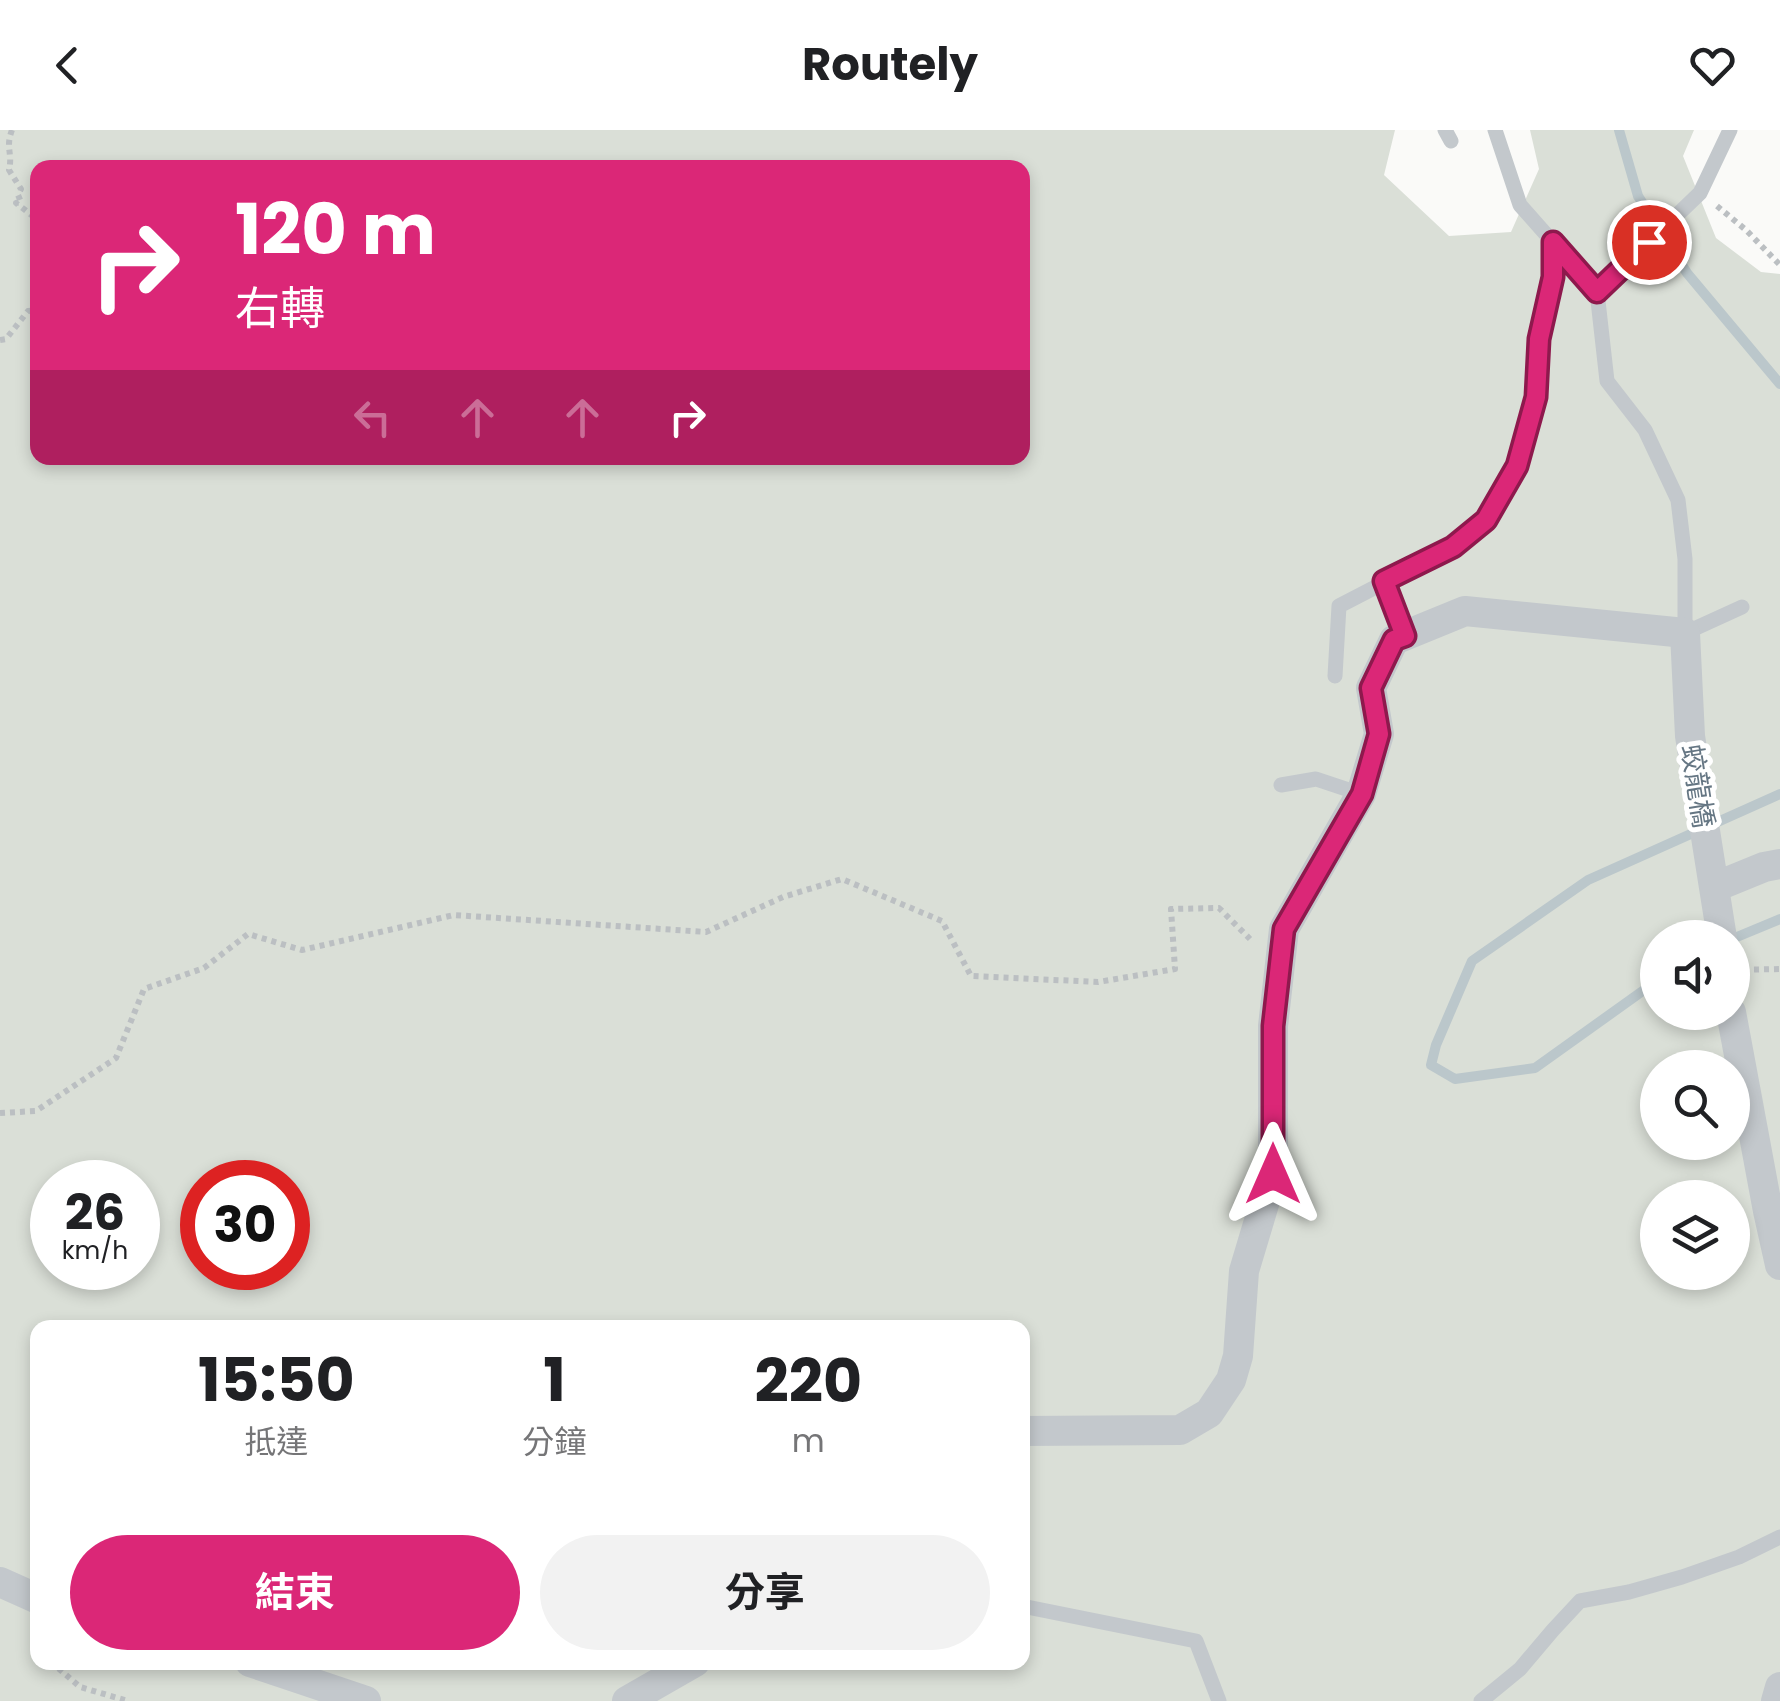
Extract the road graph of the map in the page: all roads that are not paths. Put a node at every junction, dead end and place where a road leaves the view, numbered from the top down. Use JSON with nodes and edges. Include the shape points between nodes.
{"nodes":[{"id":1,"x":1495,"y":130,"type":"edge"},
{"id":2,"x":1730,"y":130,"type":"edge"},
{"id":3,"x":1553,"y":242,"type":"junction"},
{"id":4,"x":1597,"y":292,"type":"junction"},
{"id":5,"x":1384,"y":581,"type":"junction"},
{"id":6,"x":1742,"y":607,"type":"dead end"},
{"id":7,"x":1686,"y":633,"type":"junction"},
{"id":8,"x":1405,"y":636,"type":"junction"},
{"id":9,"x":1335,"y":676,"type":"dead end"},
{"id":10,"x":1281,"y":786,"type":"dead end"},
{"id":11,"x":1362,"y":794,"type":"junction"},
{"id":12,"x":1780,"y":864,"type":"edge"},
{"id":13,"x":1715,"y":887,"type":"junction"},
{"id":14,"x":1720,"y":920,"type":"edge"},
{"id":15,"x":1736,"y":1030,"type":"edge"},
{"id":16,"x":1774,"y":1211,"type":"edge"},
{"id":17,"x":1780,"y":1264,"type":"edge"},
{"id":18,"x":1030,"y":1431,"type":"edge"},
{"id":19,"x":1780,"y":1537,"type":"edge"},
{"id":20,"x":0,"y":1582,"type":"edge"},
{"id":21,"x":30,"y":1596,"type":"edge"},
{"id":22,"x":1030,"y":1608,"type":"edge"},
{"id":23,"x":269,"y":1670,"type":"edge"},
{"id":24,"x":681,"y":1670,"type":"edge"},
{"id":25,"x":1780,"y":1687,"type":"edge"},
{"id":26,"x":325,"y":1694,"type":"edge"},
{"id":27,"x":366,"y":1701,"type":"edge"},
{"id":28,"x":627,"y":1701,"type":"edge"},
{"id":29,"x":1219,"y":1701,"type":"edge"},
{"id":30,"x":1481,"y":1701,"type":"edge"},
{"id":31,"x":1776,"y":1701,"type":"edge"}],
"edges":[{"from":1,"to":3,"type":"lane","via":[[1520,206]]},
{"from":2,"to":4,"type":"lane","via":[[1700,193]]},
{"from":3,"to":4,"type":"lane"},
{"from":3,"to":5,"type":"lane","via":[[1536,397],[1517,466],[1486,520],[1453,547]]},
{"from":4,"to":7,"type":"lane","via":[[1607,381],[1644,430],[1678,500]]},
{"from":5,"to":8,"type":"lane"},
{"from":5,"to":9,"type":"lane","via":[[1339,606]]},
{"from":6,"to":7,"type":"lane"},
{"from":7,"to":8,"type":"street","via":[[1466,612]]},
{"from":7,"to":13,"type":"street","name":"蛟龍橋","via":[[1690,736]]},
{"from":8,"to":11,"type":"street","via":[[1394,640],[1371,688],[1379,734]]},
{"from":10,"to":11,"type":"lane","via":[[1316,779]]},
{"from":11,"to":18,"type":"street","via":[[1284,929],[1273,1026],[1273,1174],[1244,1271],[1231,1380],[1209,1413],[1180,1430]]},
{"from":12,"to":13,"type":"street"},
{"from":13,"to":14,"type":"street","name":"蛟龍橋"},
{"from":15,"to":16,"type":"street"},
{"from":16,"to":17,"type":"street"},
{"from":19,"to":30,"type":"lane","via":[[1739,1558],[1580,1601],[1520,1669]]},
{"from":20,"to":21,"type":"street"},
{"from":22,"to":29,"type":"lane","via":[[1196,1641]]},
{"from":23,"to":26,"type":"street"},
{"from":24,"to":28,"type":"street"},
{"from":25,"to":31,"type":"street"},
{"from":26,"to":27,"type":"street"}]}
